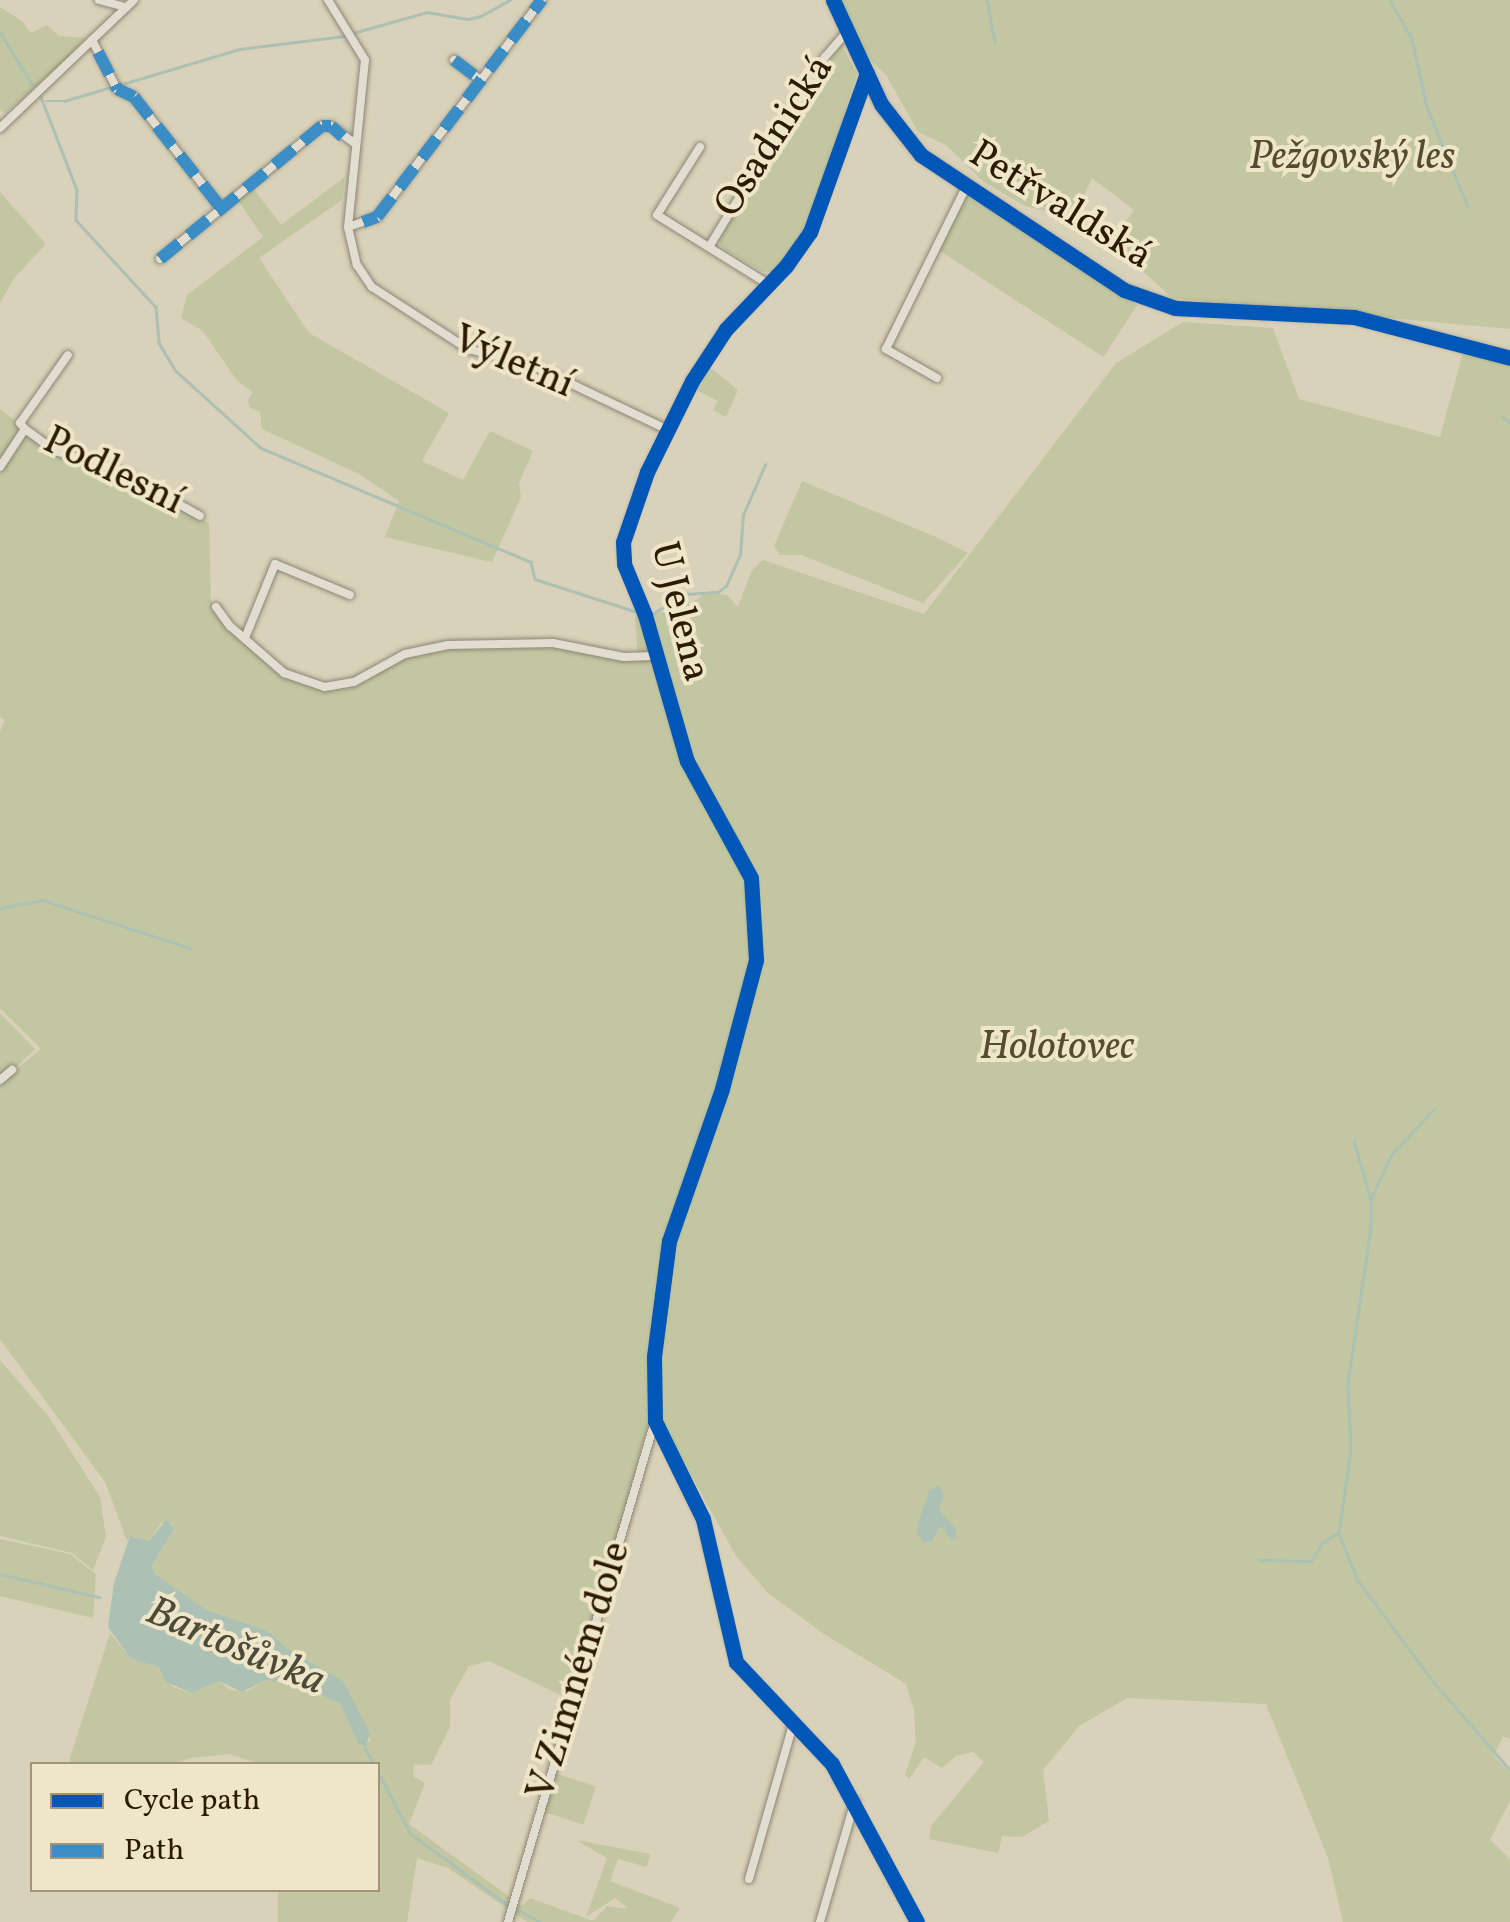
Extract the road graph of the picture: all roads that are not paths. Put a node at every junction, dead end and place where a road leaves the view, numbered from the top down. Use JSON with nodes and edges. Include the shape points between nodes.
{"nodes":[{"id":1,"x":99,"y":0,"type":"edge"},
{"id":2,"x":328,"y":0,"type":"edge"},
{"id":3,"x":542,"y":0,"type":"edge"},
{"id":4,"x":833,"y":0,"type":"edge"},
{"id":5,"x":130,"y":4,"type":"edge"},
{"id":6,"x":848,"y":31,"type":"junction"},
{"id":7,"x":92,"y":40,"type":"junction"},
{"id":8,"x":454,"y":60,"type":"dead end"},
{"id":9,"x":866,"y":74,"type":"junction"},
{"id":10,"x":480,"y":80,"type":"junction"},
{"id":11,"x":0,"y":128,"type":"edge"},
{"id":12,"x":354,"y":143,"type":"junction"},
{"id":13,"x":700,"y":147,"type":"dead end"},
{"id":14,"x":966,"y":187,"type":"junction"},
{"id":15,"x":221,"y":208,"type":"junction"},
{"id":16,"x":348,"y":227,"type":"junction"},
{"id":17,"x":709,"y":247,"type":"junction"},
{"id":18,"x":160,"y":259,"type":"dead end"},
{"id":19,"x":768,"y":284,"type":"junction"},
{"id":20,"x":68,"y":356,"type":"dead end"},
{"id":21,"x":1510,"y":358,"type":"edge"},
{"id":22,"x":937,"y":378,"type":"dead end"},
{"id":23,"x":26,"y":428,"type":"junction"},
{"id":24,"x":666,"y":429,"type":"junction"},
{"id":25,"x":0,"y":466,"type":"edge"},
{"id":26,"x":200,"y":516,"type":"dead end"},
{"id":27,"x":350,"y":594,"type":"dead end"},
{"id":28,"x":216,"y":608,"type":"dead end"},
{"id":29,"x":245,"y":638,"type":"junction"},
{"id":30,"x":654,"y":656,"type":"junction"},
{"id":31,"x":12,"y":1070,"type":"dead end"},
{"id":32,"x":0,"y":1080,"type":"edge"},
{"id":33,"x":655,"y":1420,"type":"junction"},
{"id":34,"x":793,"y":1725,"type":"junction"},
{"id":35,"x":855,"y":1801,"type":"junction"},
{"id":36,"x":749,"y":1879,"type":"dead end"},
{"id":37,"x":508,"y":1922,"type":"edge"},
{"id":38,"x":820,"y":1922,"type":"edge"},
{"id":39,"x":917,"y":1922,"type":"edge"}],
"edges":[{"from":1,"to":5,"type":"street"},
{"from":2,"to":12,"type":"street","name":"Výletní","via":[[364,60]]},
{"from":3,"to":10,"type":"street"},
{"from":4,"to":6,"type":"street","name":"Petřvaldská"},
{"from":5,"to":7,"type":"street"},
{"from":6,"to":9,"type":"street","name":"Petřvaldská"},
{"from":6,"to":17,"type":"street","name":"Osadnická","via":[[824,57]]},
{"from":7,"to":11,"type":"street"},
{"from":7,"to":15,"type":"street","via":[[116,89],[134,97]]},
{"from":8,"to":10,"type":"street"},
{"from":9,"to":14,"type":"street","name":"Petřvaldská","via":[[901,132]]},
{"from":9,"to":19,"type":"street","name":"U Jelena","via":[[810,232]]},
{"from":10,"to":16,"type":"street","via":[[377,217]]},
{"from":12,"to":15,"type":"street","via":[[322,126]]},
{"from":12,"to":16,"type":"street","name":"Výletní"},
{"from":13,"to":17,"type":"street","name":"Osadnická","via":[[658,215]]},
{"from":14,"to":21,"type":"street","name":"Petřvaldská","via":[[1124,290],[1170,306],[1354,317]]},
{"from":14,"to":22,"type":"street","via":[[886,348]]},
{"from":15,"to":18,"type":"street"},
{"from":16,"to":24,"type":"street","name":"Výletní","via":[[357,265],[372,287],[458,345],[534,366]]},
{"from":17,"to":19,"type":"street","name":"Osadnická"},
{"from":19,"to":24,"type":"street","name":"U Jelena","via":[[726,329]]},
{"from":20,"to":23,"type":"street","name":"Podlesní","via":[[20,423]]},
{"from":23,"to":25,"type":"street","name":"Podlesní"},
{"from":23,"to":26,"type":"street","name":"Podlesní","via":[[54,450],[115,469]]},
{"from":24,"to":30,"type":"street","name":"U Jelena","via":[[623,542]]},
{"from":27,"to":29,"type":"street","via":[[275,564]]},
{"from":28,"to":29,"type":"street"},
{"from":29,"to":30,"type":"street","via":[[284,673],[326,686],[354,682],[405,654],[448,645],[553,644]]},
{"from":30,"to":33,"type":"street","name":"U Jelena","via":[[687,762],[753,888],[753,984],[670,1241],[654,1357]]},
{"from":31,"to":32,"type":"street"},
{"from":33,"to":34,"type":"street","via":[[703,1519],[736,1662]]},
{"from":33,"to":37,"type":"street","name":"V Zimném dole"},
{"from":34,"to":35,"type":"street","via":[[832,1764]]},
{"from":34,"to":36,"type":"street"},
{"from":35,"to":38,"type":"street"},
{"from":35,"to":39,"type":"street"}]}
